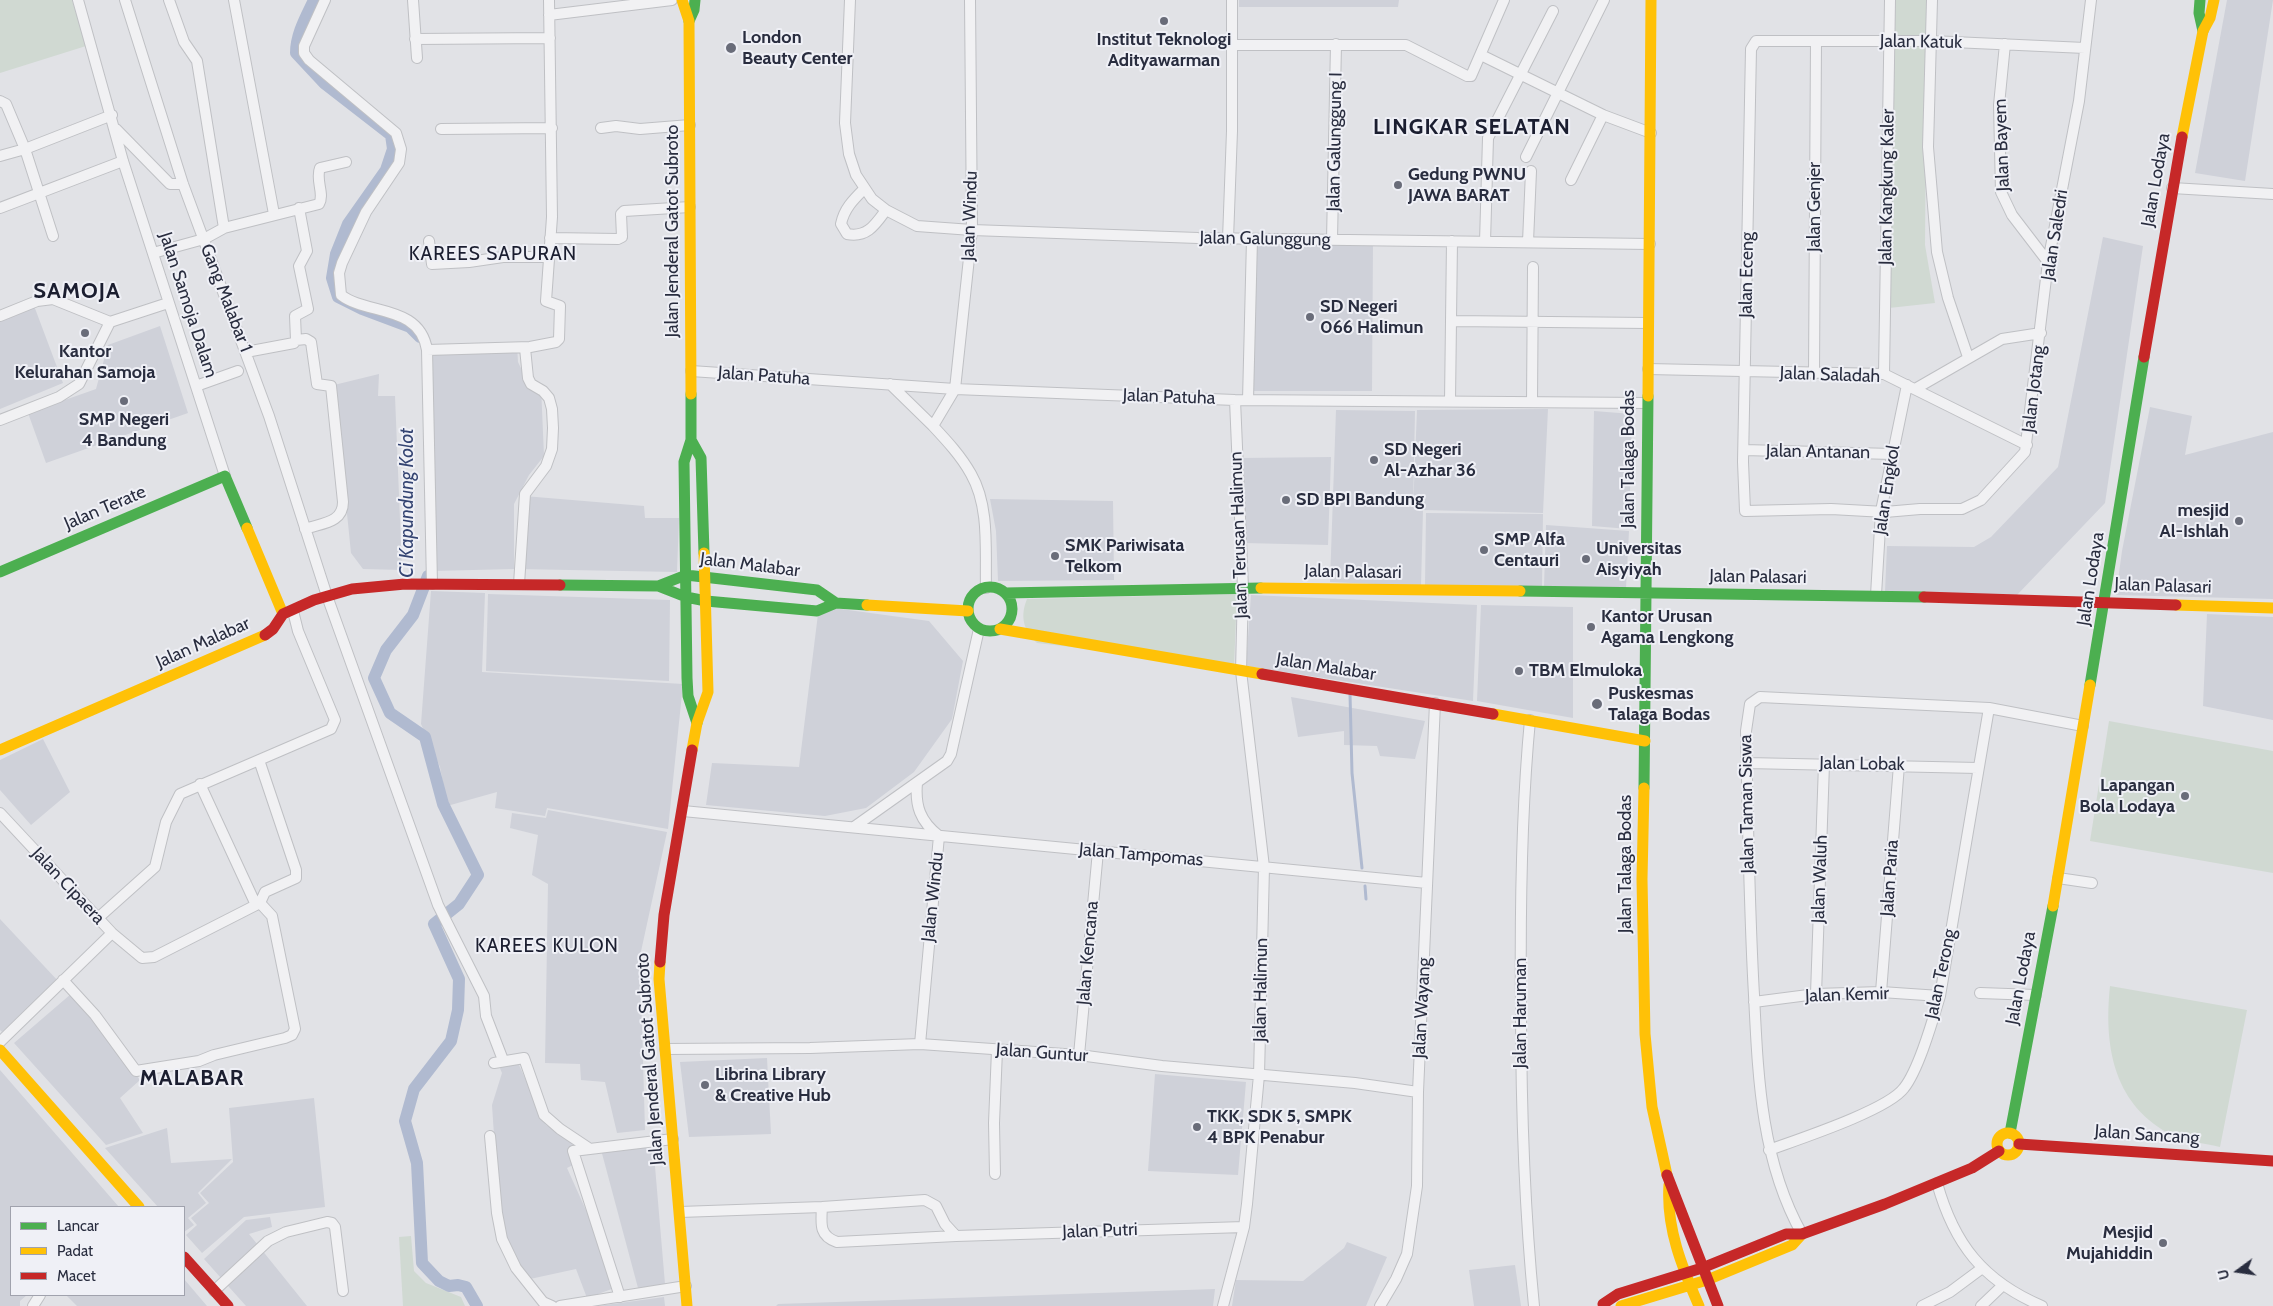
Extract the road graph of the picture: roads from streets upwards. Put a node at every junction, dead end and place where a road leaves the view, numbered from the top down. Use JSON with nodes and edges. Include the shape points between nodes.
{"nodes":[{"id":1,"x":78,"y":0,"type":"edge"},
{"id":2,"x":125,"y":0,"type":"edge"},
{"id":3,"x":169,"y":0,"type":"edge"},
{"id":4,"x":234,"y":0,"type":"edge"},
{"id":5,"x":325,"y":0,"type":"edge"},
{"id":6,"x":413,"y":0,"type":"edge"},
{"id":7,"x":549,"y":0,"type":"edge"},
{"id":8,"x":672,"y":0,"type":"edge"},
{"id":9,"x":682,"y":0,"type":"edge"},
{"id":10,"x":695,"y":0,"type":"edge"},
{"id":11,"x":850,"y":0,"type":"edge"},
{"id":12,"x":970,"y":0,"type":"edge"},
{"id":13,"x":1232,"y":0,"type":"edge"},
{"id":14,"x":1504,"y":0,"type":"edge"},
{"id":15,"x":1604,"y":0,"type":"edge"},
{"id":16,"x":1651,"y":0,"type":"edge"},
{"id":17,"x":1890,"y":0,"type":"edge"},
{"id":18,"x":1932,"y":0,"type":"edge"},
{"id":19,"x":2091,"y":0,"type":"edge"},
{"id":20,"x":2200,"y":0,"type":"edge"},
{"id":21,"x":2214,"y":0,"type":"edge"},
{"id":22,"x":1554,"y":11,"type":"dead end"},
{"id":23,"x":549,"y":15,"type":"junction"},
{"id":24,"x":689,"y":21,"type":"junction"},
{"id":25,"x":2203,"y":31,"type":"junction"},
{"id":26,"x":550,"y":38,"type":"junction"},
{"id":27,"x":416,"y":39,"type":"junction"},
{"id":28,"x":1890,"y":40,"type":"junction"},
{"id":29,"x":1756,"y":41,"type":"joint"},
{"id":30,"x":1816,"y":41,"type":"junction"},
{"id":31,"x":1931,"y":41,"type":"junction"},
{"id":32,"x":1336,"y":44,"type":"junction"},
{"id":33,"x":2005,"y":44,"type":"junction"},
{"id":34,"x":1232,"y":45,"type":"junction"},
{"id":35,"x":2085,"y":48,"type":"junction"},
{"id":36,"x":1481,"y":55,"type":"junction"},
{"id":37,"x":417,"y":58,"type":"dead end"},
{"id":38,"x":1523,"y":74,"type":"junction"},
{"id":39,"x":1558,"y":92,"type":"junction"},
{"id":40,"x":0,"y":101,"type":"edge"},
{"id":41,"x":112,"y":115,"type":"junction"},
{"id":42,"x":1603,"y":115,"type":"junction"},
{"id":43,"x":690,"y":125,"type":"junction"},
{"id":44,"x":115,"y":128,"type":"junction"},
{"id":45,"x":441,"y":128,"type":"dead end"},
{"id":46,"x":552,"y":128,"type":"junction"},
{"id":47,"x":601,"y":128,"type":"dead end"},
{"id":48,"x":1650,"y":133,"type":"junction"},
{"id":49,"x":25,"y":149,"type":"junction"},
{"id":50,"x":0,"y":156,"type":"edge"},
{"id":51,"x":1526,"y":158,"type":"dead end"},
{"id":52,"x":123,"y":161,"type":"junction"},
{"id":53,"x":346,"y":162,"type":"dead end"},
{"id":54,"x":1531,"y":171,"type":"dead end"},
{"id":55,"x":1571,"y":180,"type":"dead end"},
{"id":56,"x":184,"y":184,"type":"junction"},
{"id":57,"x":2172,"y":188,"type":"junction"},
{"id":58,"x":864,"y":189,"type":"junction"},
{"id":59,"x":39,"y":194,"type":"junction"},
{"id":60,"x":2273,"y":194,"type":"edge"},
{"id":61,"x":690,"y":207,"type":"junction"},
{"id":62,"x":0,"y":208,"type":"edge"},
{"id":63,"x":300,"y":208,"type":"junction"},
{"id":64,"x":886,"y":210,"type":"junction"},
{"id":65,"x":274,"y":214,"type":"junction"},
{"id":66,"x":224,"y":228,"type":"junction"},
{"id":67,"x":972,"y":230,"type":"junction"},
{"id":68,"x":53,"y":236,"type":"dead end"},
{"id":69,"x":550,"y":238,"type":"junction"},
{"id":70,"x":1228,"y":238,"type":"junction"},
{"id":71,"x":204,"y":239,"type":"junction"},
{"id":72,"x":1252,"y":239,"type":"junction"},
{"id":73,"x":1332,"y":240,"type":"junction"},
{"id":74,"x":429,"y":241,"type":"dead end"},
{"id":75,"x":1452,"y":241,"type":"junction"},
{"id":76,"x":1485,"y":242,"type":"junction"},
{"id":77,"x":1528,"y":242,"type":"junction"},
{"id":78,"x":1650,"y":244,"type":"junction"},
{"id":79,"x":153,"y":253,"type":"junction"},
{"id":80,"x":549,"y":257,"type":"junction"},
{"id":81,"x":2048,"y":262,"type":"junction"},
{"id":82,"x":1533,"y":267,"type":"dead end"},
{"id":83,"x":168,"y":303,"type":"junction"},
{"id":84,"x":0,"y":316,"type":"edge"},
{"id":85,"x":1451,"y":321,"type":"junction"},
{"id":86,"x":110,"y":322,"type":"junction"},
{"id":87,"x":1532,"y":322,"type":"junction"},
{"id":88,"x":1648,"y":323,"type":"junction"},
{"id":89,"x":2041,"y":332,"type":"junction"},
{"id":90,"x":296,"y":340,"type":"junction"},
{"id":91,"x":525,"y":348,"type":"junction"},
{"id":92,"x":427,"y":350,"type":"junction"},
{"id":93,"x":246,"y":352,"type":"junction"},
{"id":94,"x":1968,"y":357,"type":"junction"},
{"id":95,"x":1648,"y":370,"type":"junction"},
{"id":96,"x":238,"y":371,"type":"dead end"},
{"id":97,"x":691,"y":371,"type":"junction"},
{"id":98,"x":1746,"y":372,"type":"junction"},
{"id":99,"x":1814,"y":374,"type":"junction"},
{"id":100,"x":1884,"y":374,"type":"junction"},
{"id":101,"x":890,"y":384,"type":"junction"},
{"id":102,"x":196,"y":386,"type":"junction"},
{"id":103,"x":1911,"y":387,"type":"junction"},
{"id":104,"x":955,"y":389,"type":"junction"},
{"id":105,"x":1235,"y":400,"type":"junction"},
{"id":106,"x":1248,"y":400,"type":"junction"},
{"id":107,"x":1450,"y":401,"type":"junction"},
{"id":108,"x":1532,"y":402,"type":"junction"},
{"id":109,"x":1647,"y":403,"type":"junction"},
{"id":110,"x":0,"y":420,"type":"edge"},
{"id":111,"x":933,"y":426,"type":"junction"},
{"id":112,"x":692,"y":440,"type":"junction"},
{"id":113,"x":2027,"y":445,"type":"junction"},
{"id":114,"x":1744,"y":450,"type":"junction"},
{"id":115,"x":1892,"y":454,"type":"junction"},
{"id":116,"x":224,"y":476,"type":"junction"},
{"id":117,"x":1881,"y":511,"type":"junction"},
{"id":118,"x":305,"y":529,"type":"junction"},
{"id":119,"x":0,"y":572,"type":"edge"},
{"id":120,"x":686,"y":575,"type":"junction"},
{"id":121,"x":705,"y":577,"type":"junction"},
{"id":122,"x":432,"y":584,"type":"junction"},
{"id":123,"x":519,"y":584,"type":"junction"},
{"id":124,"x":658,"y":586,"type":"junction"},
{"id":125,"x":986,"y":588,"type":"junction"},
{"id":126,"x":1242,"y":588,"type":"junction"},
{"id":127,"x":1005,"y":593,"type":"junction"},
{"id":128,"x":1646,"y":593,"type":"junction"},
{"id":129,"x":1876,"y":595,"type":"junction"},
{"id":130,"x":327,"y":596,"type":"junction"},
{"id":131,"x":686,"y":597,"type":"junction"},
{"id":132,"x":706,"y":601,"type":"junction"},
{"id":133,"x":2105,"y":602,"type":"junction"},
{"id":134,"x":836,"y":603,"type":"junction"},
{"id":135,"x":2273,"y":608,"type":"edge"},
{"id":136,"x":968,"y":610,"type":"junction"},
{"id":137,"x":288,"y":613,"type":"junction"},
{"id":138,"x":979,"y":629,"type":"junction"},
{"id":139,"x":1000,"y":629,"type":"junction"},
{"id":140,"x":1241,"y":671,"type":"junction"},
{"id":141,"x":1435,"y":703,"type":"junction"},
{"id":142,"x":1989,"y":708,"type":"junction"},
{"id":143,"x":1530,"y":720,"type":"junction"},
{"id":144,"x":697,"y":723,"type":"junction"},
{"id":145,"x":2083,"y":726,"type":"junction"},
{"id":146,"x":1646,"y":741,"type":"junction"},
{"id":147,"x":0,"y":750,"type":"edge"},
{"id":148,"x":259,"y":760,"type":"junction"},
{"id":149,"x":1747,"y":763,"type":"junction"},
{"id":150,"x":1824,"y":764,"type":"junction"},
{"id":151,"x":1899,"y":765,"type":"junction"},
{"id":152,"x":1978,"y":768,"type":"junction"},
{"id":153,"x":917,"y":782,"type":"junction"},
{"id":154,"x":200,"y":784,"type":"junction"},
{"id":155,"x":683,"y":810,"type":"junction"},
{"id":156,"x":0,"y":813,"type":"edge"},
{"id":157,"x":854,"y":827,"type":"junction"},
{"id":158,"x":939,"y":836,"type":"junction"},
{"id":159,"x":1098,"y":851,"type":"junction"},
{"id":160,"x":1264,"y":867,"type":"junction"},
{"id":161,"x":2058,"y":878,"type":"junction"},
{"id":162,"x":1427,"y":883,"type":"junction"},
{"id":163,"x":2092,"y":883,"type":"dead end"},
{"id":164,"x":258,"y":904,"type":"junction"},
{"id":165,"x":98,"y":918,"type":"junction"},
{"id":166,"x":112,"y":933,"type":"junction"},
{"id":167,"x":63,"y":980,"type":"junction"},
{"id":168,"x":1882,"y":992,"type":"junction"},
{"id":169,"x":1980,"y":993,"type":"dead end"},
{"id":170,"x":1816,"y":994,"type":"junction"},
{"id":171,"x":2036,"y":995,"type":"junction"},
{"id":172,"x":1940,"y":996,"type":"junction"},
{"id":173,"x":1754,"y":1002,"type":"junction"},
{"id":174,"x":0,"y":1042,"type":"edge"},
{"id":175,"x":920,"y":1044,"type":"junction"},
{"id":176,"x":665,"y":1049,"type":"junction"},
{"id":177,"x":0,"y":1050,"type":"edge"},
{"id":178,"x":997,"y":1050,"type":"junction"},
{"id":179,"x":1079,"y":1055,"type":"junction"},
{"id":180,"x":1259,"y":1075,"type":"junction"},
{"id":181,"x":1418,"y":1092,"type":"junction"},
{"id":182,"x":2010,"y":1133,"type":"junction"},
{"id":183,"x":490,"y":1136,"type":"dead end"},
{"id":184,"x":672,"y":1139,"type":"junction"},
{"id":185,"x":2019,"y":1144,"type":"junction"},
{"id":186,"x":590,"y":1149,"type":"junction"},
{"id":187,"x":1769,"y":1150,"type":"junction"},
{"id":188,"x":1999,"y":1151,"type":"junction"},
{"id":189,"x":2273,"y":1161,"type":"edge"},
{"id":190,"x":995,"y":1174,"type":"dead end"},
{"id":191,"x":1938,"y":1183,"type":"junction"},
{"id":192,"x":1670,"y":1185,"type":"junction"},
{"id":193,"x":136,"y":1206,"type":"edge"},
{"id":194,"x":822,"y":1207,"type":"junction"},
{"id":195,"x":680,"y":1212,"type":"junction"},
{"id":196,"x":1244,"y":1227,"type":"junction"},
{"id":197,"x":1802,"y":1234,"type":"junction"},
{"id":198,"x":956,"y":1236,"type":"junction"},
{"id":199,"x":185,"y":1258,"type":"edge"},
{"id":200,"x":1702,"y":1268,"type":"junction"},
{"id":201,"x":1981,"y":1269,"type":"junction"},
{"id":202,"x":1686,"y":1274,"type":"junction"},
{"id":203,"x":1707,"y":1280,"type":"junction"},
{"id":204,"x":686,"y":1286,"type":"junction"},
{"id":205,"x":1690,"y":1286,"type":"junction"},
{"id":206,"x":2002,"y":1286,"type":"junction"},
{"id":207,"x":214,"y":1291,"type":"junction"},
{"id":208,"x":343,"y":1291,"type":"dead end"},
{"id":209,"x":620,"y":1297,"type":"junction"},
{"id":210,"x":1601,"y":1305,"type":"edge"},
{"id":211,"x":228,"y":1306,"type":"edge"},
{"id":212,"x":552,"y":1306,"type":"edge"},
{"id":213,"x":560,"y":1306,"type":"edge"},
{"id":214,"x":688,"y":1306,"type":"edge"},
{"id":215,"x":1223,"y":1306,"type":"edge"},
{"id":216,"x":1380,"y":1306,"type":"edge"},
{"id":217,"x":1534,"y":1306,"type":"edge"},
{"id":218,"x":1620,"y":1306,"type":"edge"},
{"id":219,"x":1698,"y":1306,"type":"edge"},
{"id":220,"x":1718,"y":1306,"type":"edge"},
{"id":221,"x":1922,"y":1306,"type":"edge"},
{"id":222,"x":1981,"y":1306,"type":"edge"},
{"id":223,"x":2042,"y":1306,"type":"edge"}],
"edges":[{"from":1,"to":41,"type":"street","name":"Jalan Samoja Dalam"},
{"from":2,"to":56,"type":"street","name":"Gang Malabar 1"},
{"from":3,"to":66,"type":"street","via":[[184,42],[197,61]]},
{"from":4,"to":65,"type":"street"},
{"from":5,"to":92,"type":"street","via":[[304,46],[304,53],[334,83],[396,133],[401,149],[399,163],[366,212],[342,263],[338,273],[341,295],[384,309],[413,324],[425,341]]},
{"from":6,"to":27,"type":"street"},
{"from":7,"to":23,"type":"street"},
{"from":8,"to":23,"type":"street"},
{"from":9,"to":24,"type":"street","name":"Jalan Jenderal Gatot Subroto"},
{"from":10,"to":24,"type":"street","name":"Jalan Jenderal Gatot Subroto"},
{"from":11,"to":58,"type":"street","name":"Jalan Galunggung","via":[[845,123],[849,154]]},
{"from":12,"to":67,"type":"street","name":"Jalan Windu"},
{"from":13,"to":34,"type":"street"},
{"from":14,"to":36,"type":"street"},
{"from":15,"to":39,"type":"street"},
{"from":16,"to":48,"type":"street","name":"Jalan Talaga Bodas"},
{"from":17,"to":28,"type":"street","name":"Jalan Kangkung Kaler"},
{"from":18,"to":31,"type":"street"},
{"from":19,"to":35,"type":"street","name":"Jalan Saledri"},
{"from":20,"to":25,"type":"street","name":"Jalan Lodaya"},
{"from":21,"to":25,"type":"street","name":"Jalan Lodaya"},
{"from":22,"to":38,"type":"street"},
{"from":23,"to":26,"type":"street"},
{"from":24,"to":43,"type":"street","name":"Jalan Jenderal Gatot Subroto"},
{"from":25,"to":57,"type":"street","name":"Jalan Lodaya"},
{"from":26,"to":27,"type":"street"},
{"from":26,"to":46,"type":"street"},
{"from":27,"to":37,"type":"street"},
{"from":28,"to":30,"type":"street","name":"Jalan Katuk"},
{"from":28,"to":31,"type":"street","name":"Jalan Katuk"},
{"from":28,"to":100,"type":"street","name":"Jalan Kangkung Kaler"},
{"from":29,"to":30,"type":"street","name":"Jalan Katuk"},
{"from":29,"to":98,"type":"street","name":"Jalan Eceng","via":[[1751,49]]},
{"from":30,"to":99,"type":"street","name":"Jalan Genjer"},
{"from":31,"to":33,"type":"street","name":"Jalan Katuk"},
{"from":31,"to":94,"type":"street","via":[[1928,147],[1937,252]]},
{"from":32,"to":34,"type":"street"},
{"from":32,"to":36,"type":"street","via":[[1406,45],[1467,76],[1473,74]]},
{"from":32,"to":73,"type":"street","name":"Jalan Galunggung I"},
{"from":33,"to":35,"type":"street","name":"Jalan Katuk"},
{"from":33,"to":81,"type":"street","name":"Jalan Bayem","via":[[1999,105],[2001,192],[2012,215]]},
{"from":34,"to":70,"type":"street"},
{"from":35,"to":81,"type":"street","name":"Jalan Saledri","via":[[2079,101]]},
{"from":36,"to":38,"type":"street"},
{"from":38,"to":39,"type":"street"},
{"from":38,"to":76,"type":"street","via":[[1488,138]]},
{"from":39,"to":42,"type":"street"},
{"from":39,"to":51,"type":"street"},
{"from":40,"to":49,"type":"street","via":[[6,104]]},
{"from":41,"to":44,"type":"street","name":"Jalan Samoja Dalam"},
{"from":41,"to":49,"type":"street"},
{"from":42,"to":48,"type":"street"},
{"from":42,"to":55,"type":"street"},
{"from":43,"to":47,"type":"street"},
{"from":43,"to":61,"type":"street","name":"Jalan Jenderal Gatot Subroto"},
{"from":44,"to":52,"type":"street","name":"Jalan Samoja Dalam"},
{"from":44,"to":56,"type":"street","via":[[170,184]]},
{"from":45,"to":46,"type":"street"},
{"from":46,"to":69,"type":"street"},
{"from":48,"to":78,"type":"street","name":"Jalan Talaga Bodas"},
{"from":49,"to":50,"type":"street"},
{"from":49,"to":59,"type":"street"},
{"from":52,"to":59,"type":"street"},
{"from":52,"to":79,"type":"street","name":"Jalan Samoja Dalam"},
{"from":53,"to":63,"type":"street","via":[[320,168],[321,202]]},
{"from":54,"to":77,"type":"street"},
{"from":56,"to":71,"type":"street","name":"Gang Malabar 1"},
{"from":57,"to":60,"type":"street"},
{"from":57,"to":133,"type":"street","name":"Jalan Lodaya"},
{"from":58,"to":64,"type":"street","name":"Jalan Galunggung"},
{"from":58,"to":64,"type":"street","via":[[843,215],[841,224],[847,234],[864,234]]},
{"from":59,"to":62,"type":"street"},
{"from":59,"to":68,"type":"street"},
{"from":61,"to":69,"type":"street","via":[[624,211],[621,214],[622,237],[618,239]]},
{"from":61,"to":97,"type":"street","name":"Jalan Jenderal Gatot Subroto"},
{"from":63,"to":65,"type":"street"},
{"from":63,"to":90,"type":"street","via":[[307,251],[299,266],[308,304],[306,311],[295,316]]},
{"from":64,"to":67,"type":"street","name":"Jalan Galunggung","via":[[917,226]]},
{"from":65,"to":66,"type":"street"},
{"from":66,"to":71,"type":"street"},
{"from":67,"to":70,"type":"street","name":"Jalan Galunggung"},
{"from":67,"to":104,"type":"street","name":"Jalan Windu"},
{"from":69,"to":80,"type":"street"},
{"from":70,"to":72,"type":"street","name":"Jalan Galunggung"},
{"from":71,"to":79,"type":"street"},
{"from":71,"to":93,"type":"street","name":"Gang Malabar 1"},
{"from":72,"to":73,"type":"street","name":"Jalan Galunggung"},
{"from":72,"to":106,"type":"street"},
{"from":73,"to":75,"type":"street","name":"Jalan Galunggung"},
{"from":74,"to":80,"type":"street","via":[[432,264],[503,257]]},
{"from":75,"to":76,"type":"street","name":"Jalan Galunggung"},
{"from":75,"to":85,"type":"street"},
{"from":76,"to":77,"type":"street","name":"Jalan Galunggung"},
{"from":77,"to":78,"type":"street","name":"Jalan Galunggung"},
{"from":78,"to":88,"type":"street","name":"Jalan Talaga Bodas"},
{"from":79,"to":83,"type":"street","name":"Jalan Samoja Dalam"},
{"from":80,"to":91,"type":"street","via":[[546,300],[560,306],[559,339]]},
{"from":81,"to":89,"type":"street","name":"Jalan Saledri"},
{"from":82,"to":87,"type":"street"},
{"from":83,"to":86,"type":"street"},
{"from":83,"to":102,"type":"street","name":"Jalan Samoja Dalam"},
{"from":84,"to":86,"type":"street","via":[[37,301],[52,299]]},
{"from":85,"to":87,"type":"street"},
{"from":85,"to":107,"type":"street"},
{"from":86,"to":110,"type":"street","via":[[79,384],[59,397]]},
{"from":87,"to":88,"type":"street"},
{"from":87,"to":108,"type":"street"},
{"from":88,"to":95,"type":"street","name":"Jalan Talaga Bodas"},
{"from":89,"to":94,"type":"street","via":[[2002,340]]},
{"from":89,"to":113,"type":"street","name":"Jalan Jotang"},
{"from":90,"to":93,"type":"street","via":[[290,345]]},
{"from":90,"to":118,"type":"street","via":[[308,339],[317,384],[331,386],[343,502],[343,512],[338,517]]},
{"from":91,"to":92,"type":"street"},
{"from":91,"to":123,"type":"street","via":[[528,378],[549,398],[553,428],[552,449],[546,466],[525,494]]},
{"from":92,"to":122,"type":"street"},
{"from":93,"to":118,"type":"street","name":"Gang Malabar 1"},
{"from":94,"to":103,"type":"street"},
{"from":95,"to":98,"type":"street","name":"Jalan Saladah"},
{"from":95,"to":109,"type":"street","name":"Jalan Talaga Bodas"},
{"from":96,"to":102,"type":"street"},
{"from":97,"to":101,"type":"street","name":"Jalan Patuha"},
{"from":97,"to":112,"type":"street","name":"Jalan Jenderal Gatot Subroto"},
{"from":98,"to":99,"type":"street","name":"Jalan Saladah"},
{"from":98,"to":114,"type":"street","name":"Jalan Eceng"},
{"from":99,"to":100,"type":"street","name":"Jalan Saladah"},
{"from":100,"to":103,"type":"street","name":"Jalan Saladah"},
{"from":101,"to":104,"type":"street","name":"Jalan Patuha"},
{"from":101,"to":111,"type":"street"},
{"from":102,"to":116,"type":"street","name":"Jalan Samoja Dalam"},
{"from":103,"to":113,"type":"street","name":"Jalan Saladah"},
{"from":103,"to":115,"type":"street","name":"Jalan Engkol"},
{"from":104,"to":105,"type":"street","name":"Jalan Patuha"},
{"from":104,"to":111,"type":"street","name":"Jalan Windu"},
{"from":105,"to":106,"type":"street","name":"Jalan Patuha"},
{"from":105,"to":126,"type":"street","name":"Jalan Terusan Halimun"},
{"from":106,"to":107,"type":"street","name":"Jalan Patuha"},
{"from":107,"to":108,"type":"street","name":"Jalan Patuha"},
{"from":108,"to":109,"type":"street","name":"Jalan Patuha"},
{"from":109,"to":128,"type":"street","name":"Jalan Talaga Bodas"},
{"from":111,"to":125,"type":"street","via":[[972,475],[980,496],[984,513]]},
{"from":112,"to":120,"type":"street","name":"Jalan Jenderal Gatot Subroto","via":[[684,462]]},
{"from":112,"to":121,"type":"street","name":"Jalan Jenderal Gatot Subroto","via":[[701,458]]},
{"from":113,"to":117,"type":"street","via":[[2025,452],[1982,500],[1969,507]]},
{"from":114,"to":115,"type":"street","name":"Jalan Antanan"},
{"from":114,"to":117,"type":"street","name":"Jalan Eceng","via":[[1745,511]]},
{"from":115,"to":117,"type":"street","name":"Jalan Engkol"},
{"from":116,"to":119,"type":"street","name":"Jalan Terate"},
{"from":116,"to":137,"type":"street","name":"Jalan Samoja Dalam"},
{"from":117,"to":129,"type":"street","name":"Jalan Engkol"},
{"from":118,"to":130,"type":"street","name":"Gang Malabar 1"},
{"from":120,"to":121,"type":"street","name":"Jalan Malabar"},
{"from":120,"to":124,"type":"street","name":"Jalan Malabar"},
{"from":120,"to":131,"type":"street","name":"Jalan Jenderal Gatot Subroto"},
{"from":121,"to":132,"type":"street","name":"Jalan Jenderal Gatot Subroto"},
{"from":121,"to":134,"type":"street","name":"Jalan Malabar","via":[[817,590]]},
{"from":122,"to":123,"type":"street","name":"Jalan Malabar"},
{"from":122,"to":130,"type":"street","name":"Jalan Malabar","via":[[352,589]]},
{"from":123,"to":124,"type":"street","name":"Jalan Malabar"},
{"from":124,"to":131,"type":"street","name":"Jalan Malabar"},
{"from":125,"to":127,"type":"street","via":[[996,588]]},
{"from":125,"to":136,"type":"street","via":[[971,598]]},
{"from":126,"to":127,"type":"street"},
{"from":126,"to":128,"type":"street","name":"Jalan Palasari"},
{"from":126,"to":140,"type":"street","name":"Jalan Terusan Halimun"},
{"from":127,"to":139,"type":"street","via":[[1011,603],[1011,616]]},
{"from":128,"to":129,"type":"street","name":"Jalan Palasari"},
{"from":128,"to":146,"type":"street","name":"Jalan Talaga Bodas"},
{"from":129,"to":133,"type":"street","name":"Jalan Palasari"},
{"from":130,"to":137,"type":"street","name":"Jalan Malabar"},
{"from":130,"to":186,"type":"street","name":"Gang Malabar 1","via":[[438,905],[484,996],[498,1062],[524,1058],[544,1115]]},
{"from":131,"to":132,"type":"street","name":"Jalan Malabar"},
{"from":131,"to":144,"type":"street","name":"Jalan Jenderal Gatot Subroto","via":[[688,696]]},
{"from":132,"to":134,"type":"street","name":"Jalan Malabar","via":[[817,611]]},
{"from":132,"to":144,"type":"street","name":"Jalan Jenderal Gatot Subroto","via":[[708,692]]},
{"from":133,"to":135,"type":"street","name":"Jalan Palasari"},
{"from":133,"to":145,"type":"street","name":"Jalan Lodaya"},
{"from":134,"to":136,"type":"street","name":"Jalan Malabar"},
{"from":136,"to":138,"type":"street","via":[[971,621]]},
{"from":137,"to":147,"type":"street","name":"Jalan Malabar","via":[[259,639]]},
{"from":137,"to":148,"type":"street","via":[[335,720],[331,729]]},
{"from":138,"to":139,"type":"street","via":[[989,632]]},
{"from":138,"to":153,"type":"street","via":[[951,754],[947,761]]},
{"from":139,"to":140,"type":"street","name":"Jalan Malabar"},
{"from":140,"to":141,"type":"street","name":"Jalan Malabar"},
{"from":140,"to":160,"type":"street","name":"Jalan Halimun"},
{"from":141,"to":143,"type":"street","name":"Jalan Malabar"},
{"from":141,"to":162,"type":"street","name":"Jalan Wayang"},
{"from":142,"to":145,"type":"street","name":"Jalan Taman Siswa"},
{"from":142,"to":149,"type":"street","name":"Jalan Taman Siswa","via":[[1760,697],[1752,701],[1747,717]]},
{"from":142,"to":152,"type":"street","name":"Jalan Terong"},
{"from":143,"to":146,"type":"street","name":"Jalan Malabar"},
{"from":143,"to":217,"type":"street","name":"Jalan Haruman","via":[[1522,817],[1520,962],[1524,1188]]},
{"from":144,"to":155,"type":"street","name":"Jalan Jenderal Gatot Subroto"},
{"from":145,"to":161,"type":"street","name":"Jalan Lodaya"},
{"from":146,"to":192,"type":"street","name":"Jalan Talaga Bodas","via":[[1642,879],[1645,1034],[1652,1107]]},
{"from":148,"to":154,"type":"street"},
{"from":148,"to":164,"type":"street","via":[[297,875],[265,892]]},
{"from":149,"to":150,"type":"street","name":"Jalan Lobak"},
{"from":149,"to":173,"type":"street","name":"Jalan Taman Siswa","via":[[1749,920]]},
{"from":150,"to":151,"type":"street","name":"Jalan Lobak"},
{"from":150,"to":170,"type":"street","name":"Jalan Waluh"},
{"from":151,"to":152,"type":"street","name":"Jalan Lobak"},
{"from":151,"to":168,"type":"street","name":"Jalan Paria"},
{"from":152,"to":172,"type":"street","name":"Jalan Terong"},
{"from":153,"to":157,"type":"street"},
{"from":153,"to":158,"type":"street","name":"Jalan Windu","via":[[916,800],[921,818]]},
{"from":154,"to":164,"type":"street"},
{"from":154,"to":165,"type":"street","via":[[175,800],[166,822],[158,861],[151,872]]},
{"from":155,"to":157,"type":"street","name":"Jalan Tampomas"},
{"from":155,"to":176,"type":"street","name":"Jalan Jenderal Gatot Subroto","via":[[660,945]]},
{"from":156,"to":165,"type":"street","name":"Jalan Cipaera"},
{"from":157,"to":158,"type":"street","name":"Jalan Tampomas"},
{"from":158,"to":159,"type":"street","name":"Jalan Tampomas"},
{"from":158,"to":175,"type":"street","name":"Jalan Windu"},
{"from":159,"to":160,"type":"street","name":"Jalan Tampomas"},
{"from":159,"to":179,"type":"street","name":"Jalan Kencana"},
{"from":160,"to":162,"type":"street","name":"Jalan Tampomas"},
{"from":160,"to":180,"type":"street","name":"Jalan Halimun"},
{"from":161,"to":163,"type":"street"},
{"from":161,"to":171,"type":"street","name":"Jalan Lodaya"},
{"from":162,"to":181,"type":"street","name":"Jalan Wayang"},
{"from":164,"to":166,"type":"street","via":[[154,958],[142,958]]},
{"from":164,"to":167,"type":"street","via":[[272,916],[281,957],[294,1029],[292,1035],[285,1038],[199,1061],[136,1071]]},
{"from":165,"to":166,"type":"street","name":"Jalan Cipaera"},
{"from":166,"to":167,"type":"street","name":"Jalan Cipaera"},
{"from":167,"to":174,"type":"street","name":"Jalan Cipaera"},
{"from":168,"to":170,"type":"street","name":"Jalan Kemir"},
{"from":168,"to":172,"type":"street","name":"Jalan Kemir"},
{"from":169,"to":171,"type":"street"},
{"from":170,"to":173,"type":"street","name":"Jalan Kemir"},
{"from":171,"to":182,"type":"street","name":"Jalan Lodaya"},
{"from":172,"to":187,"type":"street","name":"Jalan Terong","via":[[1921,1052],[1906,1087],[1899,1094],[1855,1117]]},
{"from":173,"to":187,"type":"street","name":"Jalan Taman Siswa","via":[[1762,1108]]},
{"from":175,"to":176,"type":"street","name":"Jalan Guntur"},
{"from":175,"to":178,"type":"street","name":"Jalan Guntur"},
{"from":176,"to":184,"type":"street","name":"Jalan Jenderal Gatot Subroto"},
{"from":177,"to":193,"type":"street"},
{"from":178,"to":179,"type":"street","name":"Jalan Guntur"},
{"from":178,"to":190,"type":"street"},
{"from":179,"to":180,"type":"street","name":"Jalan Guntur"},
{"from":180,"to":181,"type":"street","name":"Jalan Guntur"},
{"from":180,"to":196,"type":"street","name":"Jalan Halimun"},
{"from":181,"to":216,"type":"street","name":"Jalan Wayang","via":[[1417,1186],[1407,1254]]},
{"from":182,"to":185,"type":"street"},
{"from":182,"to":188,"type":"street","name":"Jalan Lodaya","via":[[1999,1138],[1996,1144]]},
{"from":183,"to":212,"type":"street","via":[[502,1239],[516,1268],[539,1297]]},
{"from":184,"to":186,"type":"street"},
{"from":184,"to":195,"type":"street","name":"Jalan Jenderal Gatot Subroto"},
{"from":185,"to":188,"type":"street","via":[[2012,1155]]},
{"from":185,"to":189,"type":"street","name":"Jalan Sancang"},
{"from":186,"to":209,"type":"street","via":[[573,1152]]},
{"from":187,"to":197,"type":"street","name":"Jalan Taman Siswa","via":[[1789,1209]]},
{"from":188,"to":191,"type":"street","via":[[1972,1168]]},
{"from":191,"to":197,"type":"street"},
{"from":191,"to":201,"type":"street","via":[[1956,1233]]},
{"from":192,"to":200,"type":"street","name":"Jalan Talaga Bodas"},
{"from":192,"to":202,"type":"street","name":"Jalan Talaga Bodas","via":[[1667,1199],[1669,1218]]},
{"from":194,"to":195,"type":"street"},
{"from":194,"to":198,"type":"street","via":[[925,1200],[936,1206]]},
{"from":194,"to":198,"type":"street","name":"Jalan Putri","via":[[821,1230],[829,1240],[837,1242]]},
{"from":195,"to":204,"type":"street","name":"Jalan Jenderal Gatot Subroto"},
{"from":196,"to":198,"type":"street","name":"Jalan Putri"},
{"from":196,"to":215,"type":"street","name":"Jalan Halimun"},
{"from":197,"to":200,"type":"street","via":[[1786,1234]]},
{"from":197,"to":203,"type":"street","via":[[1792,1245]]},
{"from":199,"to":207,"type":"street"},
{"from":200,"to":202,"type":"street"},
{"from":200,"to":203,"type":"street","name":"Jalan Talaga Bodas"},
{"from":201,"to":206,"type":"street"},
{"from":201,"to":221,"type":"street","via":[[1950,1292]]},
{"from":202,"to":205,"type":"street","name":"Jalan Talaga Bodas"},
{"from":202,"to":210,"type":"street","via":[[1618,1294]]},
{"from":203,"to":205,"type":"street"},
{"from":203,"to":220,"type":"street","name":"Jalan Talaga Bodas"},
{"from":204,"to":209,"type":"street"},
{"from":204,"to":214,"type":"street","name":"Jalan Jenderal Gatot Subroto"},
{"from":205,"to":218,"type":"street"},
{"from":205,"to":219,"type":"street","name":"Jalan Talaga Bodas"},
{"from":206,"to":222,"type":"street"},
{"from":206,"to":223,"type":"street"},
{"from":207,"to":208,"type":"street","via":[[268,1241],[286,1232],[327,1222],[335,1227]]},
{"from":207,"to":211,"type":"street"},
{"from":209,"to":213,"type":"street"},
{"from":210,"to":218,"type":"street"}]}
